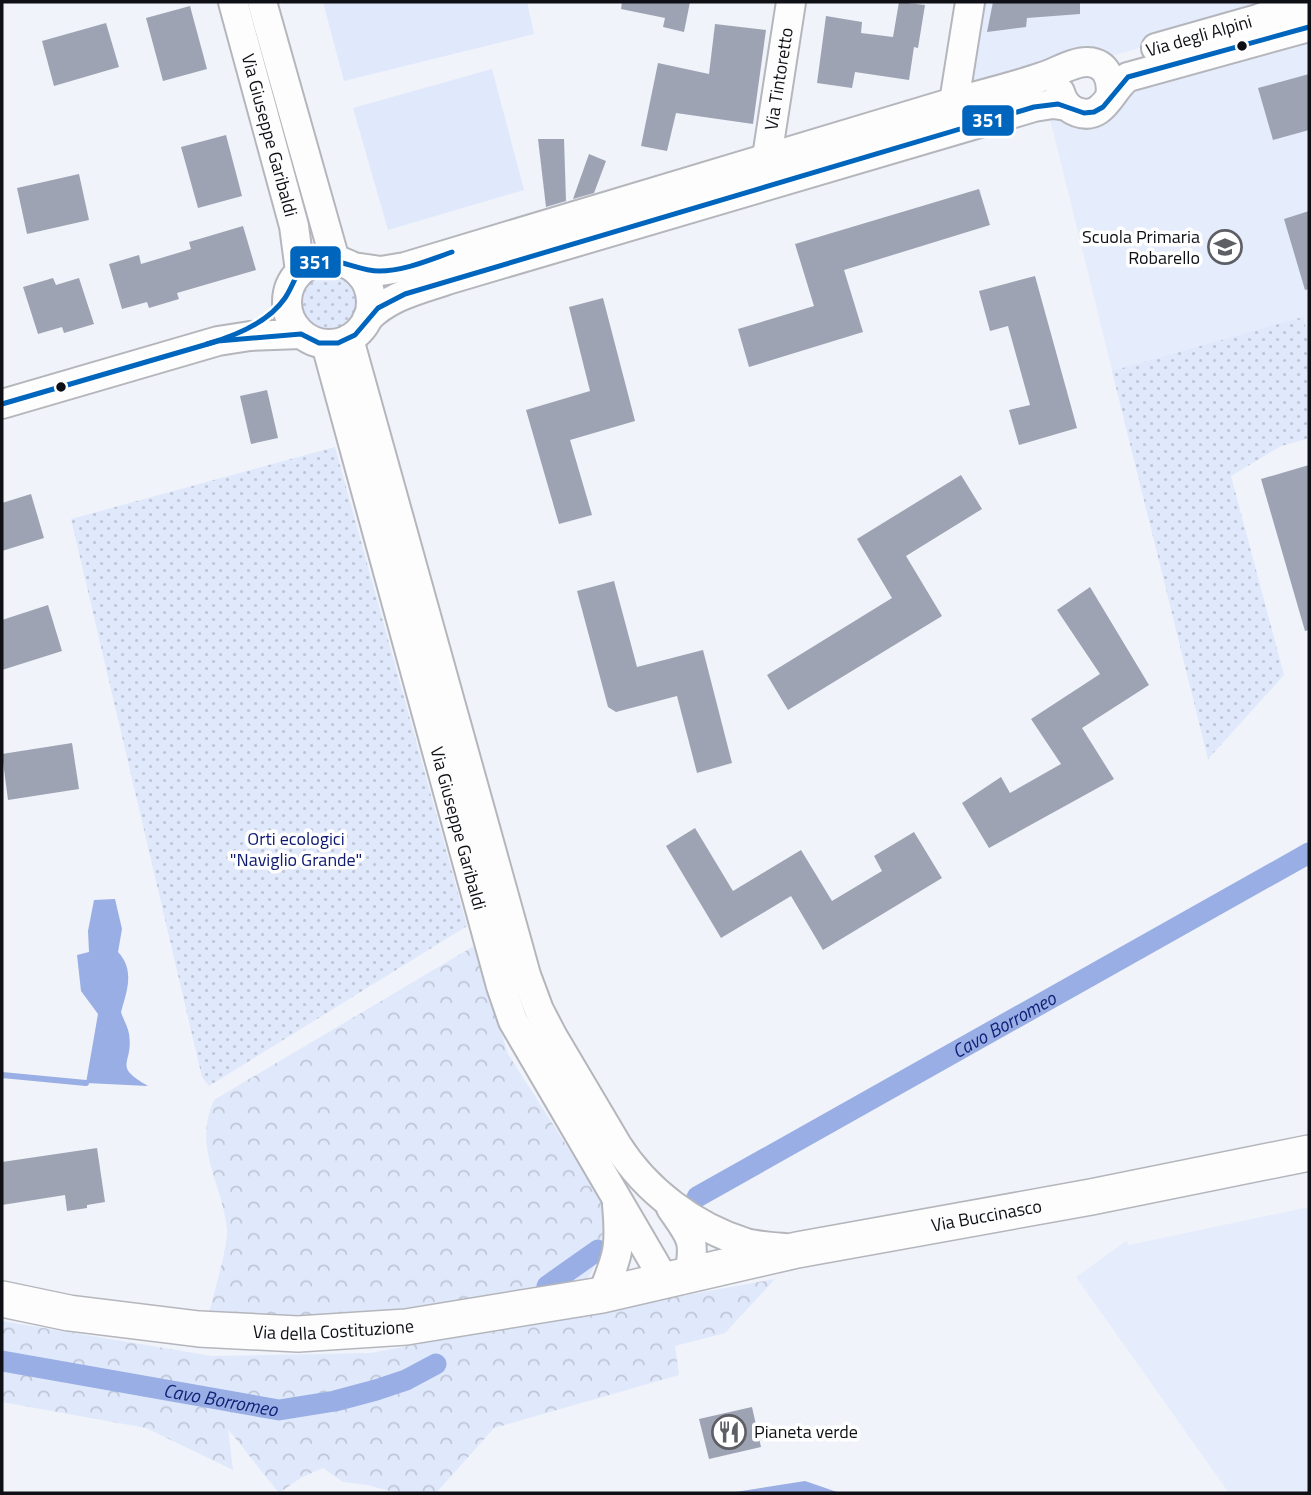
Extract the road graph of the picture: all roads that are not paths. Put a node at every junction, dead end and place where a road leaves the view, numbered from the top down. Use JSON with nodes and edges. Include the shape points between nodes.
{"nodes":[{"id":1,"x":233,"y":2,"type":"edge"},
{"id":2,"x":262,"y":2,"type":"edge"},
{"id":3,"x":791,"y":2,"type":"edge"},
{"id":4,"x":970,"y":2,"type":"edge"},
{"id":5,"x":1304,"y":2,"type":"edge"},
{"id":6,"x":1309,"y":27,"type":"edge"},
{"id":7,"x":1081,"y":65,"type":"junction"},
{"id":8,"x":1110,"y":97,"type":"junction"},
{"id":9,"x":954,"y":102,"type":"junction"},
{"id":10,"x":1067,"y":106,"type":"junction"},
{"id":11,"x":767,"y":157,"type":"junction"},
{"id":12,"x":344,"y":263,"type":"junction"},
{"id":13,"x":300,"y":271,"type":"junction"},
{"id":14,"x":287,"y":296,"type":"junction"},
{"id":15,"x":336,"y":334,"type":"junction"},
{"id":16,"x":218,"y":341,"type":"junction"},
{"id":17,"x":2,"y":404,"type":"edge"},
{"id":18,"x":1309,"y":1153,"type":"edge"},
{"id":19,"x":616,"y":1199,"type":"junction"},
{"id":20,"x":666,"y":1200,"type":"junction"},
{"id":21,"x":797,"y":1250,"type":"junction"},
{"id":22,"x":677,"y":1278,"type":"junction"},
{"id":23,"x":603,"y":1295,"type":"junction"},
{"id":24,"x":2,"y":1299,"type":"edge"}],
"edges":[{"from":1,"to":13,"type":"street","name":"Via Giuseppe Garibaldi","via":[[294,226]]},
{"from":2,"to":12,"type":"street","name":"Via Giuseppe Garibaldi"},
{"from":3,"to":11,"type":"street","name":"Via Tintoretto"},
{"from":4,"to":9,"type":"street"},
{"from":5,"to":7,"type":"street","name":"Via degli Alpini","via":[[1119,59]]},
{"from":6,"to":8,"type":"street","name":"Via degli Alpini","via":[[1136,74],[1122,81]]},
{"from":7,"to":8,"type":"street","via":[[1108,73]]},
{"from":7,"to":9,"type":"street","name":"Via degli Alpini"},
{"from":7,"to":10,"type":"street","via":[[1060,82]]},
{"from":8,"to":10,"type":"street","via":[[1106,105],[1091,113]]},
{"from":9,"to":11,"type":"street","name":"Via degli Alpini"},
{"from":10,"to":15,"type":"street","via":[[1034,107],[447,280],[390,301]]},
{"from":11,"to":12,"type":"street","name":"Via degli Alpini","via":[[405,267],[381,271]]},
{"from":12,"to":13,"type":"street","via":[[316,261]]},
{"from":12,"to":15,"type":"street","via":[[368,286],[371,299]]},
{"from":13,"to":14,"type":"street"},
{"from":14,"to":15,"type":"street","via":[[289,318]]},
{"from":14,"to":16,"type":"street","via":[[267,314]]},
{"from":15,"to":16,"type":"street"},
{"from":15,"to":19,"type":"street","name":"Via Giuseppe Garibaldi","via":[[505,998],[529,1051]]},
{"from":15,"to":20,"type":"street","name":"Via Giuseppe Garibaldi","via":[[539,1010],[629,1165]]},
{"from":16,"to":17,"type":"street"},
{"from":18,"to":21,"type":"main road","name":"Via Buccinasco"},
{"from":19,"to":22,"type":"street","name":"Via Giuseppe Garibaldi"},
{"from":19,"to":23,"type":"street","via":[[620,1245]]},
{"from":20,"to":21,"type":"street","via":[[715,1231],[749,1244]]},
{"from":20,"to":22,"type":"street","via":[[690,1236],[693,1251]]},
{"from":21,"to":22,"type":"main road","name":"Via Buccinasco"},
{"from":22,"to":23,"type":"main road","name":"Via della Costituzione"},
{"from":23,"to":24,"type":"main road","name":"Via della Costituzione","via":[[406,1327],[298,1334],[199,1329],[69,1314]]}]}
